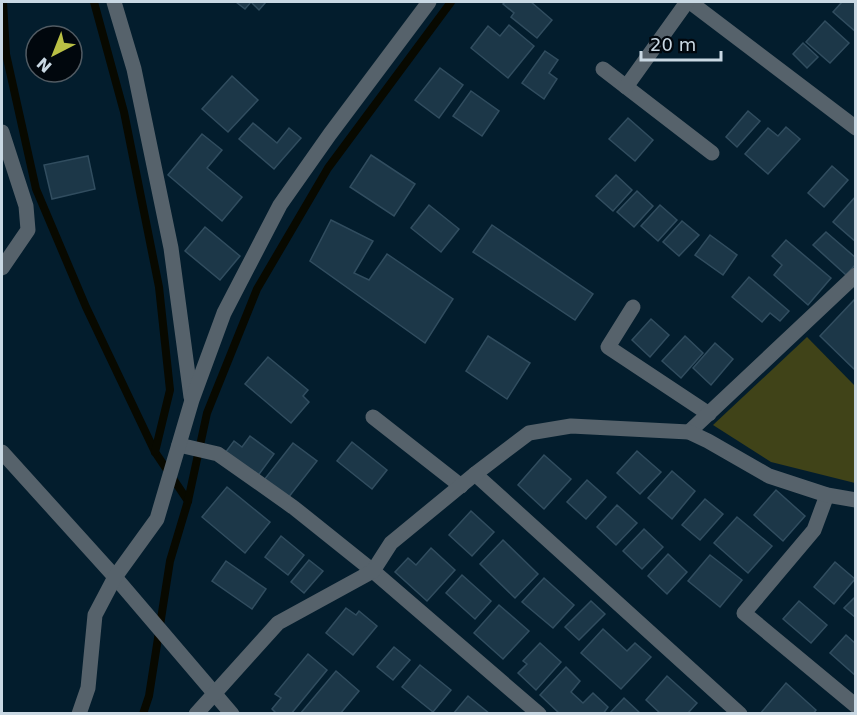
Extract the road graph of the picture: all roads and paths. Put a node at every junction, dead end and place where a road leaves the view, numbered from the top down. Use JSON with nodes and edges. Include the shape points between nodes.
{"nodes":[{"id":1,"x":114,"y":2,"type":"edge"},
{"id":2,"x":429,"y":2,"type":"edge"},
{"id":3,"x":689,"y":2,"type":"edge"},
{"id":4,"x":603,"y":69,"type":"dead end"},
{"id":5,"x":626,"y":87,"type":"junction"},
{"id":6,"x":855,"y":128,"type":"edge"},
{"id":7,"x":2,"y":132,"type":"edge"},
{"id":8,"x":712,"y":153,"type":"dead end"},
{"id":9,"x":2,"y":268,"type":"edge"},
{"id":10,"x":855,"y":275,"type":"edge"},
{"id":11,"x":633,"y":307,"type":"dead end"},
{"id":12,"x":192,"y":400,"type":"junction"},
{"id":13,"x":709,"y":414,"type":"junction"},
{"id":14,"x":373,"y":417,"type":"dead end"},
{"id":15,"x":689,"y":432,"type":"junction"},
{"id":16,"x":179,"y":445,"type":"junction"},
{"id":17,"x":2,"y":452,"type":"edge"},
{"id":18,"x":475,"y":474,"type":"junction"},
{"id":19,"x":461,"y":486,"type":"junction"},
{"id":20,"x":827,"y":495,"type":"junction"},
{"id":21,"x":855,"y":500,"type":"edge"},
{"id":22,"x":373,"y":571,"type":"junction"},
{"id":23,"x":115,"y":577,"type":"junction"},
{"id":24,"x":216,"y":693,"type":"junction"},
{"id":25,"x":855,"y":706,"type":"edge"},
{"id":26,"x":79,"y":714,"type":"edge"},
{"id":27,"x":196,"y":714,"type":"edge"},
{"id":28,"x":232,"y":714,"type":"edge"},
{"id":29,"x":539,"y":714,"type":"edge"},
{"id":30,"x":740,"y":714,"type":"edge"}],
"edges":[{"from":1,"to":12,"type":"street","via":[[134,69],[171,248]]},
{"from":2,"to":12,"type":"street","via":[[280,205],[224,313]]},
{"from":3,"to":5,"type":"street"},
{"from":3,"to":6,"type":"street"},
{"from":4,"to":5,"type":"street"},
{"from":5,"to":8,"type":"street"},
{"from":7,"to":9,"type":"street","via":[[26,206],[28,230]]},
{"from":10,"to":13,"type":"street"},
{"from":11,"to":13,"type":"street","via":[[608,347]]},
{"from":12,"to":16,"type":"street"},
{"from":13,"to":15,"type":"street"},
{"from":14,"to":19,"type":"street"},
{"from":15,"to":18,"type":"street","via":[[571,426],[529,433]]},
{"from":15,"to":20,"type":"street","via":[[770,476]]},
{"from":16,"to":22,"type":"street","via":[[218,454]]},
{"from":16,"to":23,"type":"street","via":[[157,519]]},
{"from":17,"to":23,"type":"street"},
{"from":18,"to":19,"type":"street"},
{"from":18,"to":30,"type":"street"},
{"from":19,"to":22,"type":"street","via":[[391,543]]},
{"from":20,"to":21,"type":"street"},
{"from":20,"to":25,"type":"street","via":[[814,530],[744,613]]},
{"from":22,"to":24,"type":"street","via":[[278,623]]},
{"from":22,"to":29,"type":"street"},
{"from":23,"to":24,"type":"street"},
{"from":23,"to":26,"type":"street","via":[[95,615],[88,688]]},
{"from":24,"to":27,"type":"street"},
{"from":24,"to":28,"type":"street"}]}
